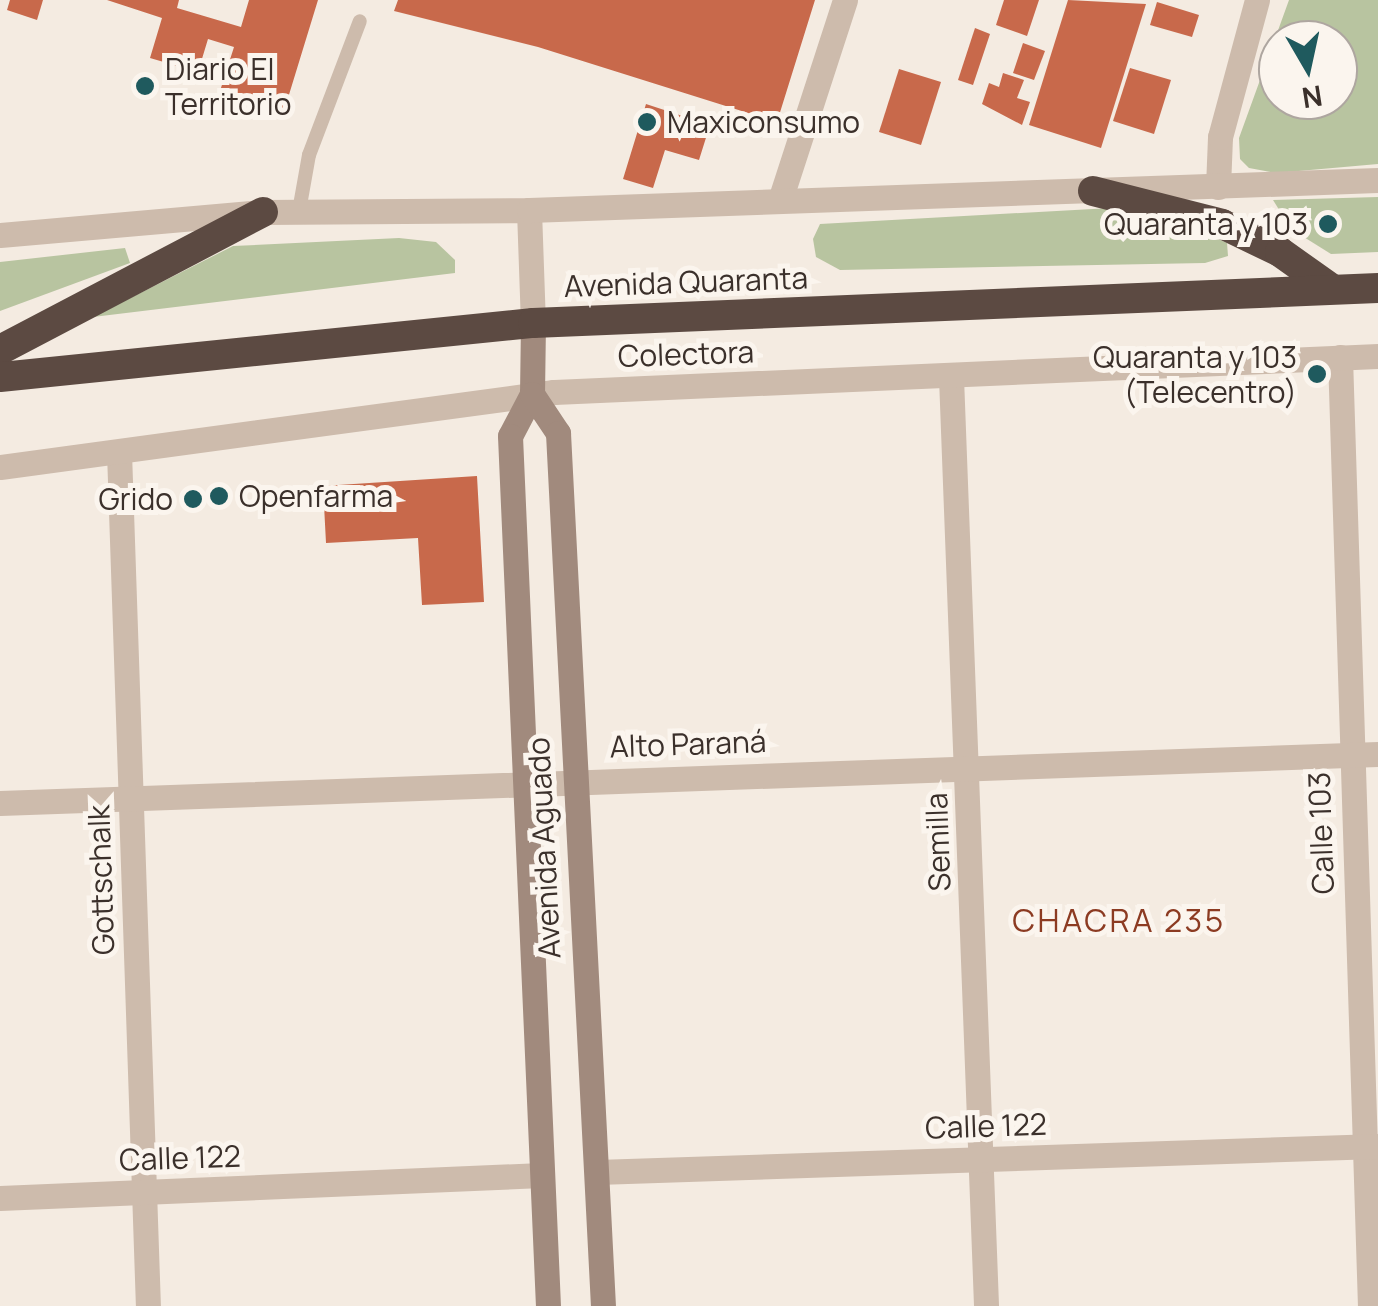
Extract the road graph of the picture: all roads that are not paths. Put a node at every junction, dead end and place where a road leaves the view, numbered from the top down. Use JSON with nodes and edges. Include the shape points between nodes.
{"nodes":[{"id":1,"x":844,"y":0,"type":"edge"},
{"id":2,"x":1258,"y":0,"type":"edge"},
{"id":3,"x":360,"y":21,"type":"dead end"},
{"id":4,"x":1378,"y":180,"type":"edge"},
{"id":5,"x":1218,"y":186,"type":"junction"},
{"id":6,"x":1094,"y":192,"type":"junction"},
{"id":7,"x":781,"y":197,"type":"junction"},
{"id":8,"x":529,"y":210,"type":"junction"},
{"id":9,"x":299,"y":211,"type":"junction"},
{"id":10,"x":262,"y":212,"type":"junction"},
{"id":11,"x":0,"y":236,"type":"edge"},
{"id":12,"x":1378,"y":288,"type":"edge"},
{"id":13,"x":1332,"y":290,"type":"junction"},
{"id":14,"x":533,"y":323,"type":"junction"},
{"id":15,"x":0,"y":350,"type":"edge"},
{"id":16,"x":1378,"y":356,"type":"edge"},
{"id":17,"x":1340,"y":357,"type":"junction"},
{"id":18,"x":0,"y":377,"type":"edge"},
{"id":19,"x":951,"y":377,"type":"junction"},
{"id":20,"x":532,"y":394,"type":"junction"},
{"id":21,"x":119,"y":452,"type":"junction"},
{"id":22,"x":0,"y":467,"type":"edge"},
{"id":23,"x":1378,"y":754,"type":"edge"},
{"id":24,"x":1350,"y":755,"type":"junction"},
{"id":25,"x":968,"y":769,"type":"junction"},
{"id":26,"x":572,"y":780,"type":"junction"},
{"id":27,"x":522,"y":782,"type":"junction"},
{"id":28,"x":130,"y":799,"type":"junction"},
{"id":29,"x":0,"y":804,"type":"edge"},
{"id":30,"x":1371,"y":1146,"type":"edge"},
{"id":31,"x":981,"y":1159,"type":"junction"},
{"id":32,"x":597,"y":1172,"type":"junction"},
{"id":33,"x":542,"y":1176,"type":"junction"},
{"id":34,"x":144,"y":1192,"type":"junction"},
{"id":35,"x":0,"y":1198,"type":"edge"},
{"id":36,"x":148,"y":1306,"type":"edge"},
{"id":37,"x":548,"y":1306,"type":"edge"},
{"id":38,"x":603,"y":1306,"type":"edge"},
{"id":39,"x":986,"y":1306,"type":"edge"},
{"id":40,"x":1370,"y":1306,"type":"edge"}],
"edges":[{"from":1,"to":7,"type":"street"},
{"from":2,"to":5,"type":"street","via":[[1220,137]]},
{"from":3,"to":9,"type":"lane","via":[[309,154]]},
{"from":4,"to":5,"type":"street"},
{"from":5,"to":6,"type":"street"},
{"from":6,"to":7,"type":"street"},
{"from":6,"to":13,"type":"highway","via":[[1222,224],[1280,252]]},
{"from":7,"to":8,"type":"street"},
{"from":8,"to":9,"type":"street"},
{"from":8,"to":14,"type":"street"},
{"from":9,"to":10,"type":"street"},
{"from":10,"to":11,"type":"street"},
{"from":10,"to":15,"type":"highway"},
{"from":12,"to":13,"type":"highway","name":"Avenida Quaranta"},
{"from":13,"to":14,"type":"highway","name":"Avenida Quaranta"},
{"from":14,"to":18,"type":"highway","name":"Avenida Quaranta"},
{"from":14,"to":20,"type":"main road","name":"Avenida Aguado"},
{"from":16,"to":17,"type":"street","name":"Colectora"},
{"from":17,"to":19,"type":"street","name":"Colectora"},
{"from":17,"to":24,"type":"street","name":"Calle 103"},
{"from":19,"to":20,"type":"street","name":"Colectora"},
{"from":19,"to":25,"type":"street","name":"Semilla"},
{"from":20,"to":21,"type":"street","name":"Colectora"},
{"from":20,"to":26,"type":"main road","name":"Avenida Aguado","via":[[558,433]]},
{"from":20,"to":27,"type":"main road","name":"Avenida Aguado","via":[[510,436]]},
{"from":21,"to":22,"type":"street","name":"Colectora"},
{"from":21,"to":28,"type":"street","name":"Gottschalk"},
{"from":23,"to":24,"type":"street","name":"Alto Paraná"},
{"from":24,"to":25,"type":"street","name":"Alto Paraná"},
{"from":24,"to":30,"type":"street","name":"Calle 103"},
{"from":25,"to":26,"type":"street","name":"Alto Paraná"},
{"from":25,"to":31,"type":"street","name":"Semilla"},
{"from":26,"to":27,"type":"street","name":"Alto Paraná"},
{"from":26,"to":32,"type":"main road","name":"Avenida Aguado"},
{"from":27,"to":28,"type":"street","name":"Alto Paraná"},
{"from":27,"to":33,"type":"main road","name":"Avenida Aguado"},
{"from":28,"to":29,"type":"street","name":"Alto Paraná"},
{"from":28,"to":34,"type":"street","name":"Gottschalk"},
{"from":30,"to":31,"type":"street","name":"Calle 122"},
{"from":30,"to":40,"type":"street","name":"Calle 103"},
{"from":31,"to":32,"type":"street","name":"Calle 122"},
{"from":31,"to":39,"type":"street","name":"Semilla"},
{"from":32,"to":38,"type":"main road","name":"Avenida Aguado"},
{"from":33,"to":34,"type":"street","name":"Calle 122"},
{"from":33,"to":37,"type":"main road","name":"Avenida Aguado"},
{"from":34,"to":35,"type":"street","name":"Calle 122"},
{"from":34,"to":36,"type":"street","name":"Gottschalk"}]}
